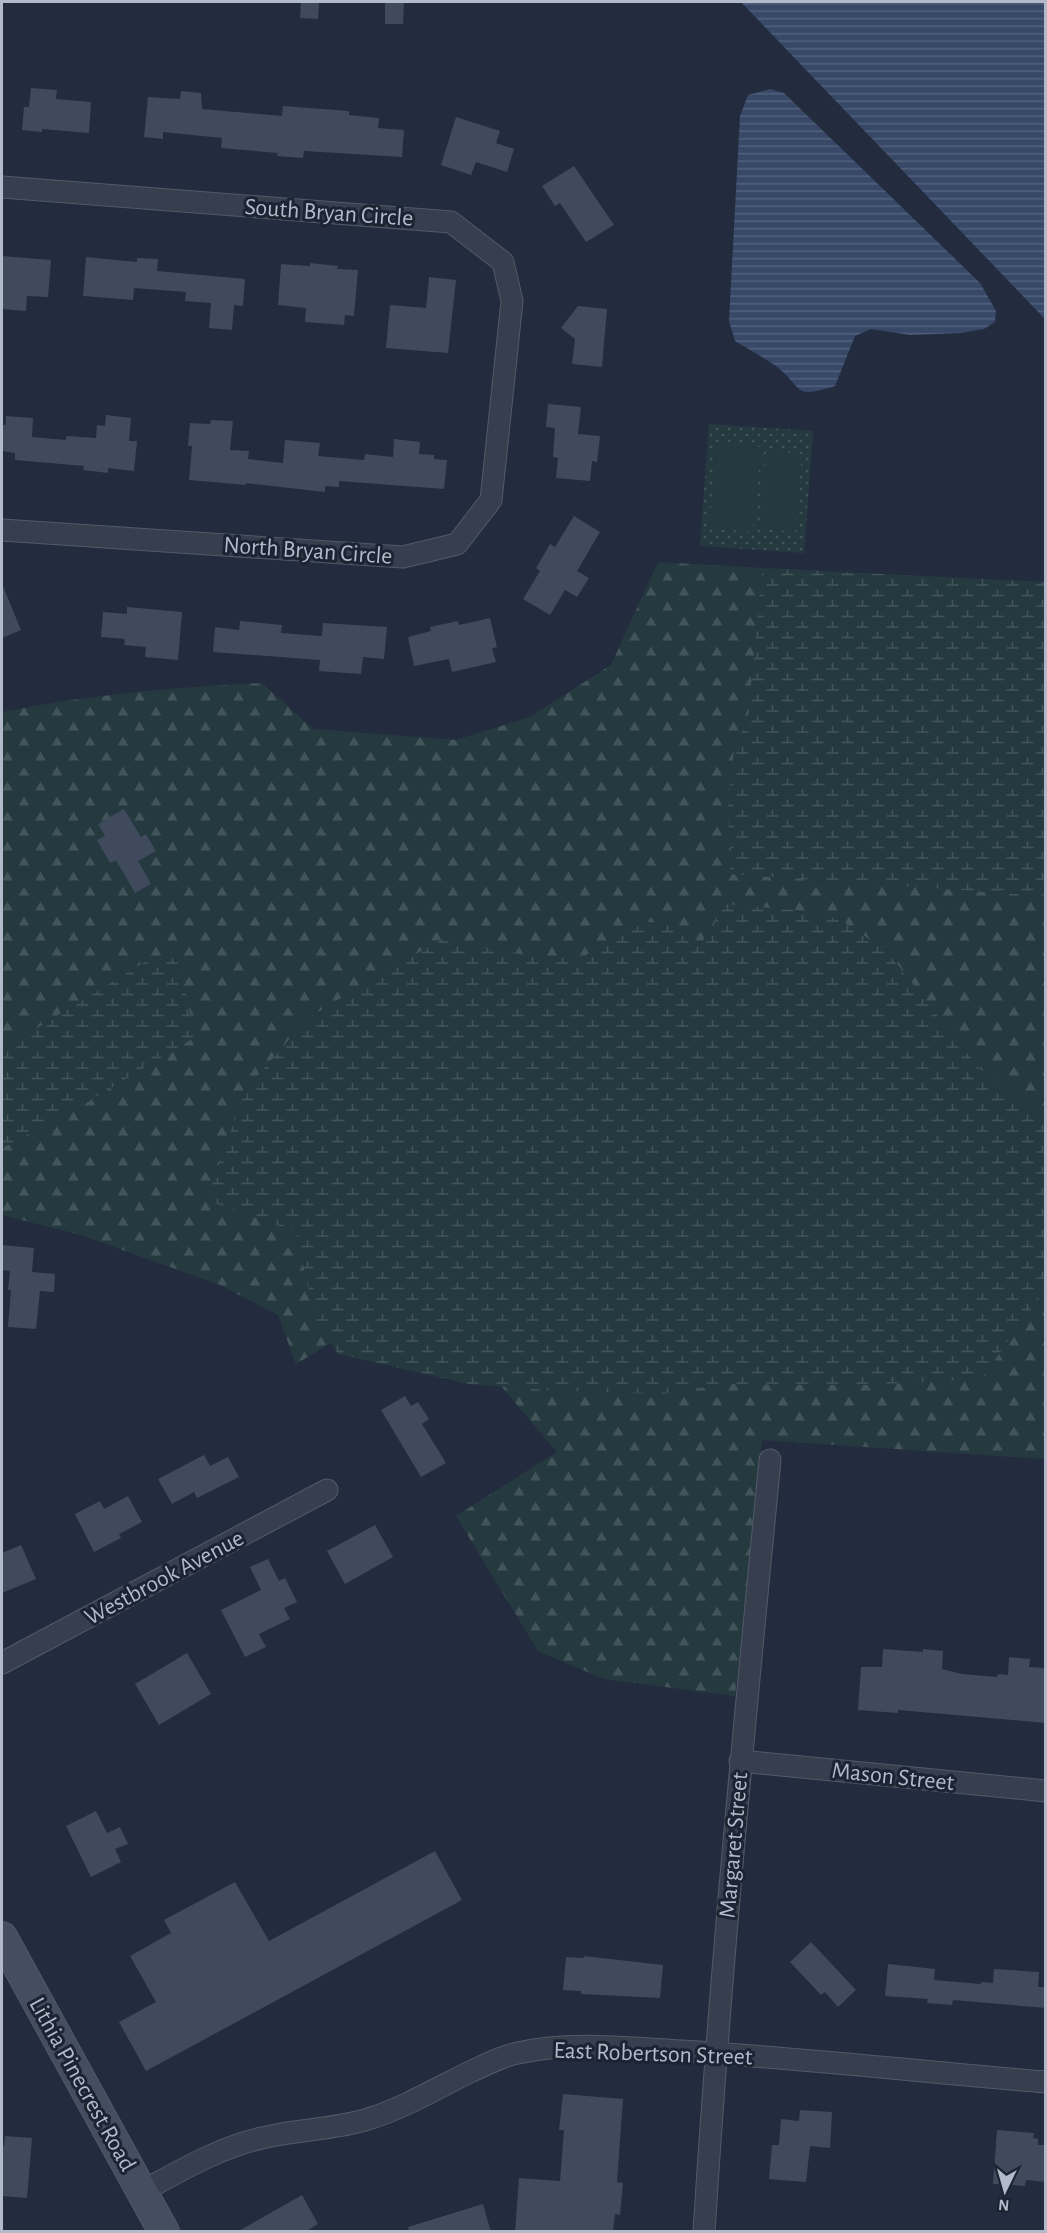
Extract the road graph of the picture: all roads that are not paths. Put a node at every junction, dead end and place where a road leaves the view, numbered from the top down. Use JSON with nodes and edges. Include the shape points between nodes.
{"nodes":[{"id":1,"x":2,"y":187,"type":"edge"},
{"id":2,"x":500,"y":400,"type":"joint"},
{"id":3,"x":2,"y":530,"type":"edge"},
{"id":4,"x":771,"y":1460,"type":"dead end"},
{"id":5,"x":327,"y":1490,"type":"dead end"},
{"id":6,"x":2,"y":1663,"type":"edge"},
{"id":7,"x":740,"y":1761,"type":"junction"},
{"id":8,"x":1046,"y":1791,"type":"edge"},
{"id":9,"x":2,"y":1937,"type":"edge"},
{"id":10,"x":715,"y":2053,"type":"junction"},
{"id":11,"x":1046,"y":2082,"type":"edge"},
{"id":12,"x":143,"y":2191,"type":"junction"},
{"id":13,"x":164,"y":2232,"type":"edge"},
{"id":14,"x":704,"y":2232,"type":"edge"}],
"edges":[{"from":1,"to":2,"type":"street","name":"South Bryan Circle","via":[[451,222],[503,262],[512,301]]},
{"from":2,"to":3,"type":"street","name":"North Bryan Circle","via":[[491,500],[457,544],[403,557]]},
{"from":4,"to":7,"type":"street","name":"Margaret Street"},
{"from":5,"to":6,"type":"street","name":"Westbrook Avenue"},
{"from":7,"to":8,"type":"street","name":"Mason Street"},
{"from":7,"to":10,"type":"street","name":"Margaret Street"},
{"from":9,"to":12,"type":"main road","name":"Lithia Pinecrest Road"},
{"from":10,"to":11,"type":"street","name":"East Robertson Street"},
{"from":10,"to":12,"type":"street","name":"East Robertson Street","via":[[581,2046],[516,2053],[368,2119],[229,2147]]},
{"from":10,"to":14,"type":"street","name":"Margaret Street"},
{"from":12,"to":13,"type":"main road","name":"Lithia Pinecrest Road"}]}
